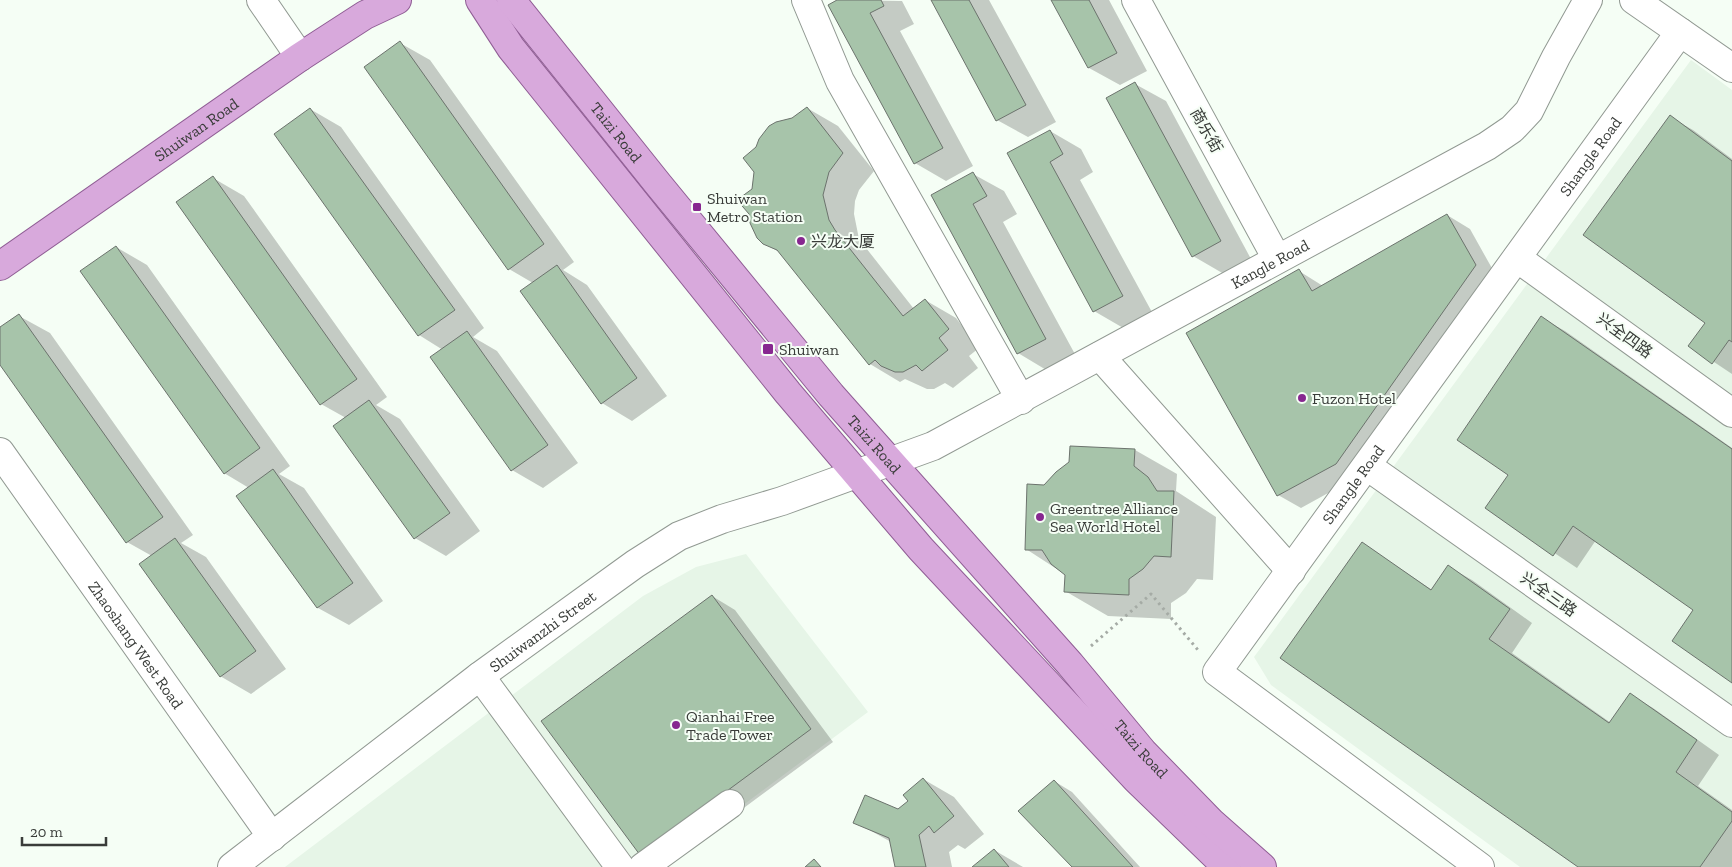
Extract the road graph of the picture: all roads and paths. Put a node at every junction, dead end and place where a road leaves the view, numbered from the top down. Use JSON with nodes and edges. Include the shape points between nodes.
{"nodes":[{"id":1,"x":262,"y":0,"type":"edge"},
{"id":2,"x":397,"y":0,"type":"edge"},
{"id":3,"x":480,"y":0,"type":"edge"},
{"id":4,"x":511,"y":0,"type":"edge"},
{"id":5,"x":806,"y":0,"type":"edge"},
{"id":6,"x":1136,"y":0,"type":"edge"},
{"id":7,"x":1588,"y":0,"type":"edge"},
{"id":8,"x":1634,"y":0,"type":"edge"},
{"id":9,"x":1680,"y":32,"type":"junction"},
{"id":10,"x":300,"y":57,"type":"junction"},
{"id":11,"x":1732,"y":68,"type":"edge"},
{"id":12,"x":1518,"y":258,"type":"junction"},
{"id":13,"x":1277,"y":259,"type":"junction"},
{"id":14,"x":0,"y":266,"type":"edge"},
{"id":15,"x":1100,"y":356,"type":"junction"},
{"id":16,"x":1021,"y":400,"type":"junction"},
{"id":17,"x":1732,"y":413,"type":"edge"},
{"id":18,"x":0,"y":452,"type":"edge"},
{"id":19,"x":891,"y":463,"type":"junction"},
{"id":20,"x":1367,"y":466,"type":"junction"},
{"id":21,"x":858,"y":474,"type":"junction"},
{"id":22,"x":1291,"y":571,"type":"junction"},
{"id":23,"x":1070,"y":664,"type":"junction"},
{"id":24,"x":1217,"y":672,"type":"junction"},
{"id":25,"x":480,"y":676,"type":"junction"},
{"id":26,"x":1732,"y":723,"type":"edge"},
{"id":27,"x":730,"y":804,"type":"dead end"},
{"id":28,"x":272,"y":837,"type":"junction"},
{"id":29,"x":232,"y":867,"type":"edge"},
{"id":30,"x":620,"y":867,"type":"edge"},
{"id":31,"x":644,"y":867,"type":"edge"},
{"id":32,"x":1227,"y":867,"type":"edge"},
{"id":33,"x":1262,"y":867,"type":"edge"},
{"id":34,"x":1480,"y":867,"type":"edge"}],
"edges":[{"from":1,"to":10,"type":"street"},
{"from":2,"to":10,"type":"main road","name":"Shuiwan Road","via":[[365,15]]},
{"from":3,"to":21,"type":"main road","name":"Taizi Road","via":[[511,48],[788,393]]},
{"from":4,"to":19,"type":"main road","name":"Taizi Road","via":[[769,321]]},
{"from":5,"to":16,"type":"street","via":[[840,80]]},
{"from":6,"to":13,"type":"street","name":"商乐街"},
{"from":7,"to":13,"type":"street","name":"Kangle Road","via":[[1529,111],[1512,130]]},
{"from":8,"to":9,"type":"street"},
{"from":9,"to":11,"type":"street"},
{"from":9,"to":12,"type":"street","name":"Shangle Road"},
{"from":10,"to":14,"type":"main road","name":"Shuiwan Road"},
{"from":12,"to":17,"type":"street","name":"兴全四路"},
{"from":12,"to":20,"type":"street","name":"Shangle Road"},
{"from":13,"to":15,"type":"street","name":"Kangle Road"},
{"from":15,"to":16,"type":"street","name":"Kangle Road"},
{"from":15,"to":22,"type":"street"},
{"from":16,"to":19,"type":"street","name":"Kangle Road","via":[[933,446]]},
{"from":18,"to":28,"type":"street","name":"Zhaoshang West Road"},
{"from":19,"to":21,"type":"street","name":"Shuiwanzhi Street"},
{"from":19,"to":23,"type":"main road","name":"Taizi Road"},
{"from":20,"to":22,"type":"street","name":"Shangle Road"},
{"from":20,"to":26,"type":"street","name":"兴全三路"},
{"from":21,"to":25,"type":"street","name":"Shuiwanzhi Street","via":[[679,536]]},
{"from":21,"to":32,"type":"main road","name":"Taizi Road","via":[[921,549],[1102,743],[1170,814]]},
{"from":22,"to":24,"type":"street","name":"Shangle Road"},
{"from":23,"to":24,"type":"path","via":[[1151,594]]},
{"from":23,"to":33,"type":"main road","name":"Taizi Road","via":[[1166,777]]},
{"from":24,"to":34,"type":"street"},
{"from":25,"to":28,"type":"street","name":"Shuiwanzhi Street"},
{"from":25,"to":30,"type":"street"},
{"from":27,"to":31,"type":"street"},
{"from":28,"to":29,"type":"street","name":"Shuiwanzhi Street"}]}
